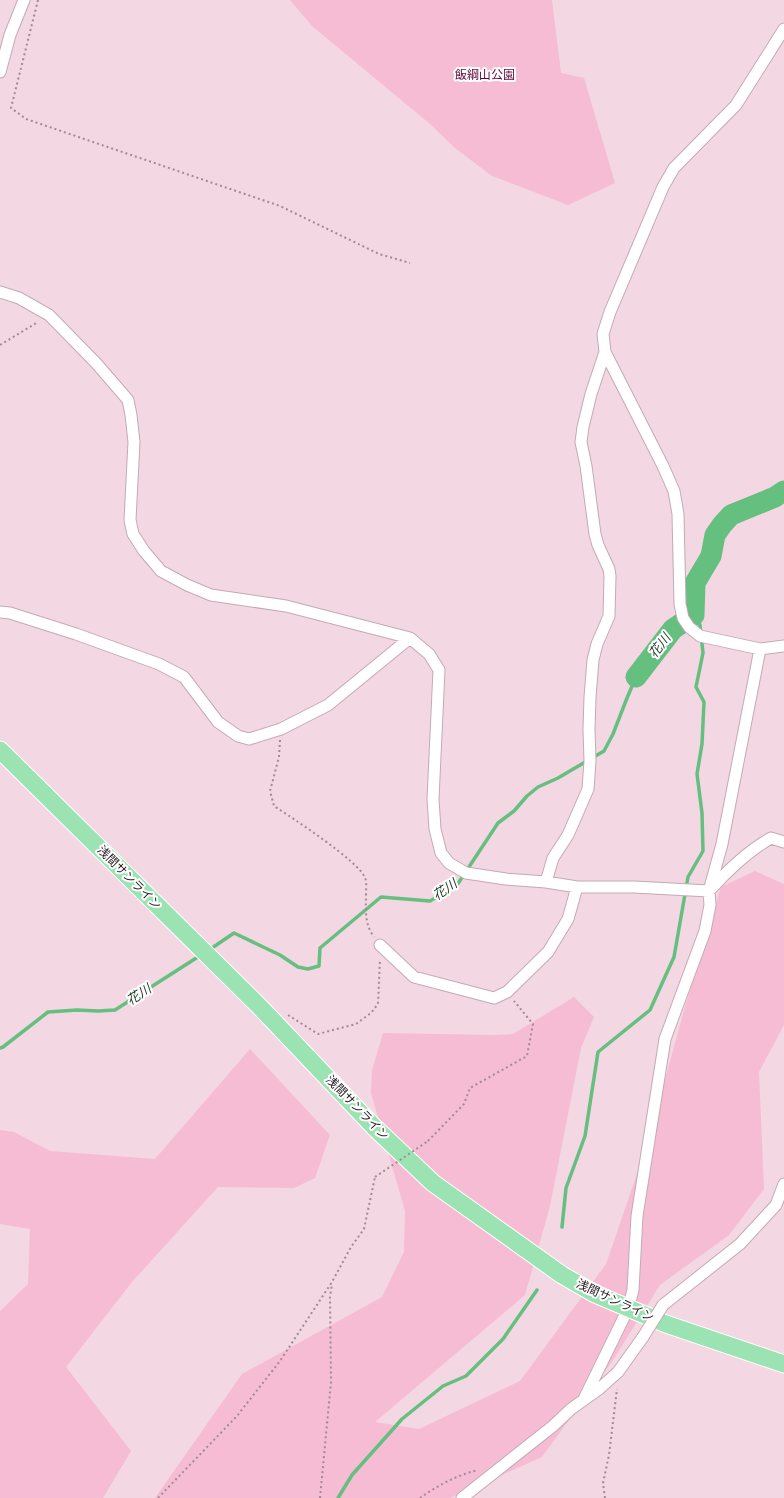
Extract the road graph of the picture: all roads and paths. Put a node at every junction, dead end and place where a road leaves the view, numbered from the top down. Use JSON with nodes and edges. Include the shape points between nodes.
{"nodes":[{"id":1,"x":24,"y":0,"type":"edge"},
{"id":2,"x":38,"y":0,"type":"edge"},
{"id":3,"x":784,"y":29,"type":"edge"},
{"id":4,"x":0,"y":72,"type":"edge"},
{"id":5,"x":410,"y":263,"type":"dead end"},
{"id":6,"x":0,"y":292,"type":"edge"},
{"id":7,"x":49,"y":315,"type":"junction"},
{"id":8,"x":0,"y":345,"type":"edge"},
{"id":9,"x":605,"y":352,"type":"junction"},
{"id":10,"x":0,"y":612,"type":"edge"},
{"id":11,"x":410,"y":638,"type":"junction"},
{"id":12,"x":784,"y":646,"type":"edge"},
{"id":13,"x":760,"y":649,"type":"junction"},
{"id":14,"x":281,"y":729,"type":"junction"},
{"id":15,"x":0,"y":750,"type":"edge"},
{"id":16,"x":784,"y":842,"type":"edge"},
{"id":17,"x":546,"y":882,"type":"junction"},
{"id":18,"x":577,"y":887,"type":"junction"},
{"id":19,"x":709,"y":891,"type":"junction"},
{"id":20,"x":380,"y":945,"type":"junction"},
{"id":21,"x":507,"y":992,"type":"junction"},
{"id":22,"x":285,"y":1013,"type":"dead end"},
{"id":23,"x":784,"y":1184,"type":"edge"},
{"id":24,"x":332,"y":1282,"type":"junction"},
{"id":25,"x":628,"y":1309,"type":"junction"},
{"id":26,"x":784,"y":1364,"type":"edge"},
{"id":27,"x":618,"y":1372,"type":"junction"},
{"id":28,"x":584,"y":1399,"type":"junction"},
{"id":29,"x":504,"y":1465,"type":"junction"},
{"id":30,"x":158,"y":1498,"type":"edge"},
{"id":31,"x":320,"y":1498,"type":"edge"},
{"id":32,"x":420,"y":1498,"type":"edge"},
{"id":33,"x":462,"y":1498,"type":"edge"},
{"id":34,"x":605,"y":1498,"type":"edge"}],
"edges":[{"from":1,"to":4,"type":"street","via":[[10,35]]},
{"from":2,"to":5,"type":"path","via":[[12,108],[26,119],[280,206],[379,254]]},
{"from":3,"to":9,"type":"street","via":[[736,105],[674,168],[663,187],[610,312],[604,334]]},
{"from":6,"to":7,"type":"street","via":[[19,298]]},
{"from":7,"to":8,"type":"path"},
{"from":7,"to":11,"type":"street","via":[[128,400],[134,442],[130,520],[133,534],[144,552],[161,571],[211,595],[286,606]]},
{"from":9,"to":13,"type":"street","via":[[674,492],[678,514],[680,604],[683,618],[689,628],[700,636]]},
{"from":9,"to":17,"type":"street","via":[[591,394],[581,442],[595,534],[609,569],[609,616],[593,660],[589,705],[588,789],[568,835],[553,858]]},
{"from":10,"to":14,"type":"street","via":[[76,634],[159,664],[184,677],[218,722],[238,736],[249,739]]},
{"from":11,"to":14,"type":"street","via":[[328,705]]},
{"from":11,"to":17,"type":"street","via":[[429,654],[438,670],[433,799],[435,829],[441,853],[449,863],[466,874]]},
{"from":12,"to":13,"type":"street"},
{"from":13,"to":19,"type":"street","via":[[722,844]]},
{"from":14,"to":20,"type":"path","via":[[279,757],[270,791],[274,806],[336,850],[365,877],[366,922]]},
{"from":15,"to":25,"type":"main road","name":"浅間サンライン","via":[[260,1007],[374,1127],[433,1183],[562,1275]]},
{"from":16,"to":19,"type":"street","via":[[771,838],[754,848],[727,871]]},
{"from":17,"to":18,"type":"street"},
{"from":18,"to":19,"type":"street"},
{"from":18,"to":21,"type":"street","via":[[568,919],[548,952]]},
{"from":19,"to":25,"type":"street","via":[[710,904],[704,931],[665,1039],[637,1216],[633,1290]]},
{"from":20,"to":21,"type":"street","via":[[414,977],[494,998]]},
{"from":20,"to":22,"type":"path","via":[[378,1004],[356,1024],[318,1034]]},
{"from":21,"to":24,"type":"path","bridge":true,"via":[[534,1024],[527,1056],[470,1088],[464,1104],[428,1141],[375,1177],[364,1229]]},
{"from":23,"to":27,"type":"street","bridge":true,"via":[[776,1205],[740,1244],[663,1305],[644,1337]]},
{"from":24,"to":30,"type":"path","via":[[280,1361],[238,1416]]},
{"from":24,"to":31,"type":"path","via":[[331,1382]]},
{"from":25,"to":26,"type":"main road","name":"浅間サンライン"},
{"from":25,"to":28,"type":"street"},
{"from":27,"to":28,"type":"street"},
{"from":27,"to":34,"type":"path","via":[[609,1455],[603,1484]]},
{"from":28,"to":29,"type":"street"},
{"from":29,"to":32,"type":"path","via":[[471,1472],[434,1488]]},
{"from":29,"to":33,"type":"street"}]}
